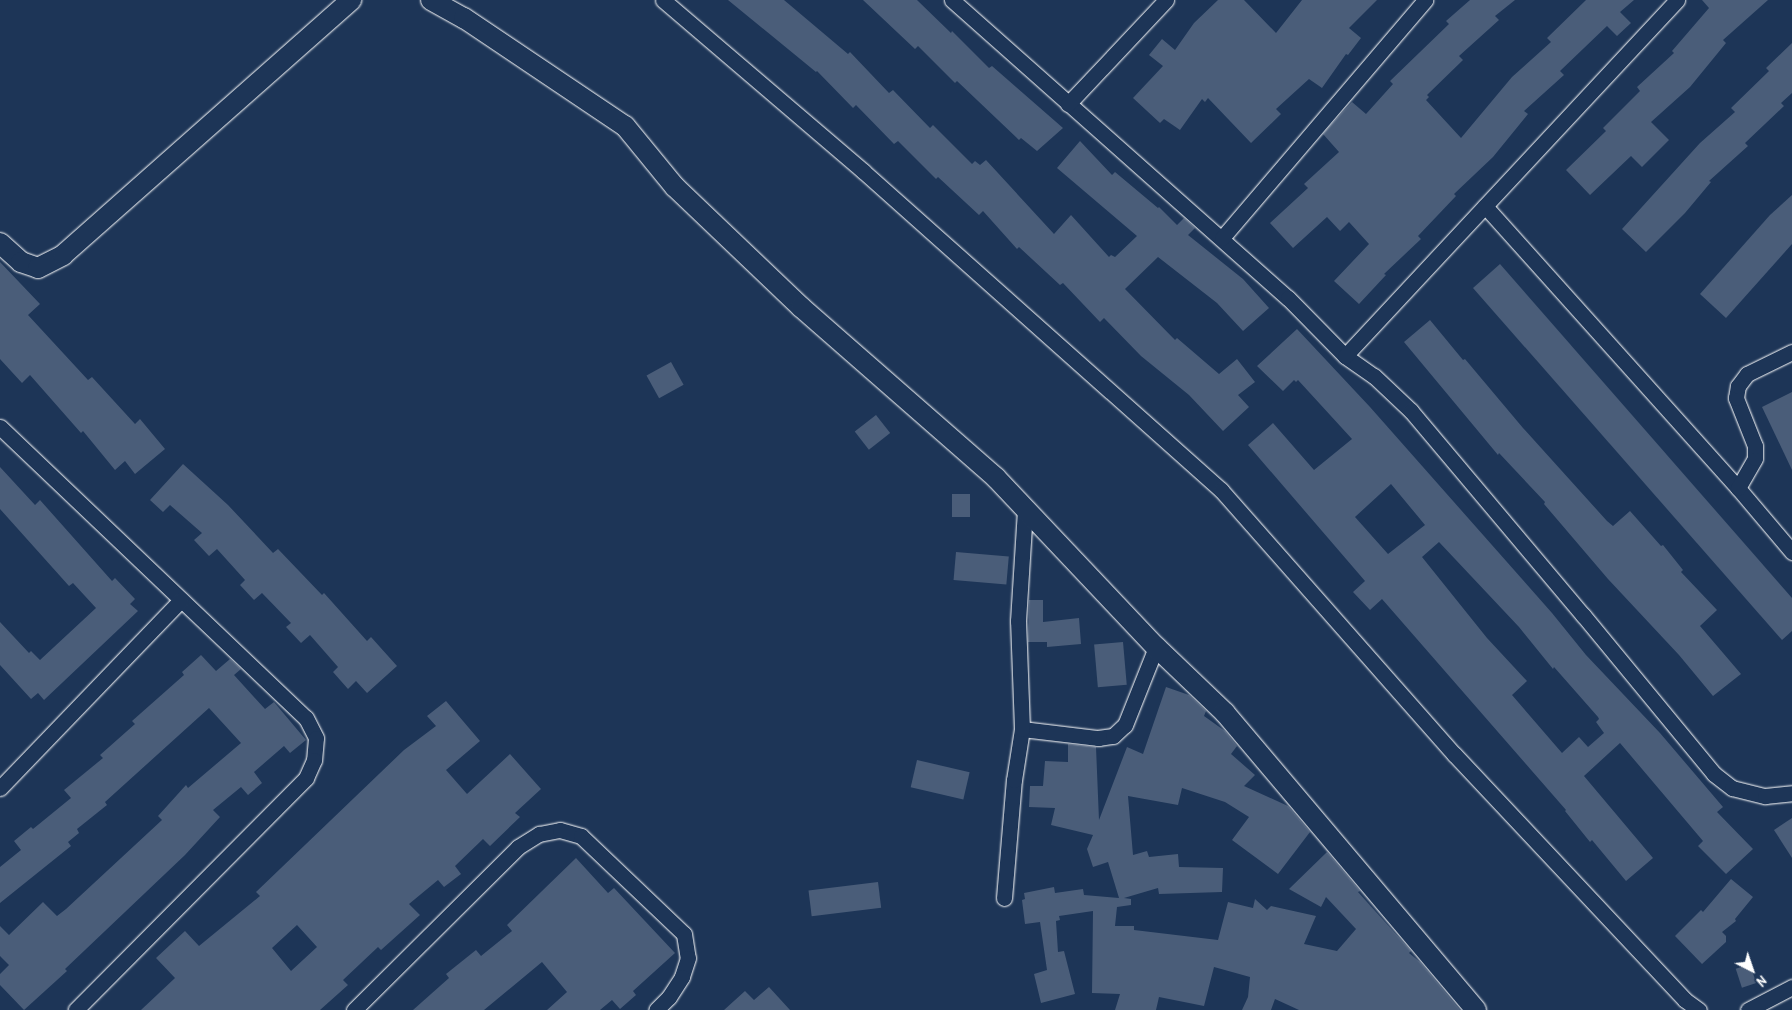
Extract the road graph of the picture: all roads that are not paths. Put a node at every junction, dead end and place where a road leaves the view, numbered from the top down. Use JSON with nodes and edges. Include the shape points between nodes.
{"nodes":[{"id":1,"x":351,"y":0,"type":"edge"},
{"id":2,"x":431,"y":0,"type":"edge"},
{"id":3,"x":663,"y":0,"type":"edge"},
{"id":4,"x":952,"y":0,"type":"edge"},
{"id":5,"x":1166,"y":0,"type":"edge"},
{"id":6,"x":1425,"y":0,"type":"edge"},
{"id":7,"x":1677,"y":0,"type":"edge"},
{"id":8,"x":1068,"y":104,"type":"junction"},
{"id":9,"x":1486,"y":206,"type":"junction"},
{"id":10,"x":1222,"y":238,"type":"junction"},
{"id":11,"x":0,"y":243,"type":"edge"},
{"id":12,"x":1792,"y":352,"type":"edge"},
{"id":13,"x":1345,"y":356,"type":"junction"},
{"id":14,"x":0,"y":427,"type":"edge"},
{"id":15,"x":1738,"y":488,"type":"junction"},
{"id":16,"x":1025,"y":509,"type":"junction"},
{"id":17,"x":1792,"y":552,"type":"edge"},
{"id":18,"x":181,"y":600,"type":"junction"},
{"id":19,"x":1156,"y":647,"type":"junction"},
{"id":20,"x":1022,"y":729,"type":"junction"},
{"id":21,"x":0,"y":788,"type":"edge"},
{"id":22,"x":1792,"y":793,"type":"edge"},
{"id":23,"x":1004,"y":898,"type":"dead end"},
{"id":24,"x":1792,"y":987,"type":"edge"},
{"id":25,"x":76,"y":1010,"type":"edge"},
{"id":26,"x":354,"y":1010,"type":"edge"},
{"id":27,"x":656,"y":1010,"type":"edge"},
{"id":28,"x":1476,"y":1010,"type":"edge"},
{"id":29,"x":1700,"y":1010,"type":"edge"},
{"id":30,"x":1748,"y":1010,"type":"edge"}],
"edges":[{"from":1,"to":11,"type":"street","via":[[63,255],[38,268],[21,262]]},
{"from":2,"to":16,"type":"street","via":[[464,18],[625,126],[676,187],[794,300],[996,478]]},
{"from":3,"to":29,"type":"street","via":[[863,171],[1221,490],[1454,754],[1685,1000]]},
{"from":4,"to":8,"type":"street"},
{"from":5,"to":8,"type":"street"},
{"from":6,"to":10,"type":"street"},
{"from":7,"to":9,"type":"street"},
{"from":8,"to":10,"type":"street"},
{"from":9,"to":13,"type":"street"},
{"from":9,"to":15,"type":"street"},
{"from":10,"to":13,"type":"street"},
{"from":12,"to":15,"type":"street","via":[[1747,374],[1738,386],[1736,398],[1755,446],[1754,458]]},
{"from":13,"to":22,"type":"street","via":[[1374,376],[1411,411],[1714,774],[1732,788],[1765,796]]},
{"from":14,"to":18,"type":"street"},
{"from":15,"to":17,"type":"street"},
{"from":16,"to":19,"type":"street"},
{"from":16,"to":20,"type":"street","via":[[1018,621]]},
{"from":18,"to":21,"type":"street"},
{"from":18,"to":25,"type":"street","via":[[306,718],[316,738],[314,760],[306,778]]},
{"from":19,"to":20,"type":"street","via":[[1125,725],[1113,736],[1098,738]]},
{"from":19,"to":28,"type":"street","via":[[1225,714]]},
{"from":20,"to":23,"type":"street","via":[[1014,780]]},
{"from":24,"to":30,"type":"street"},
{"from":26,"to":27,"type":"street","via":[[518,847],[539,834],[560,830],[580,836],[684,934],[688,958],[682,977]]}]}
